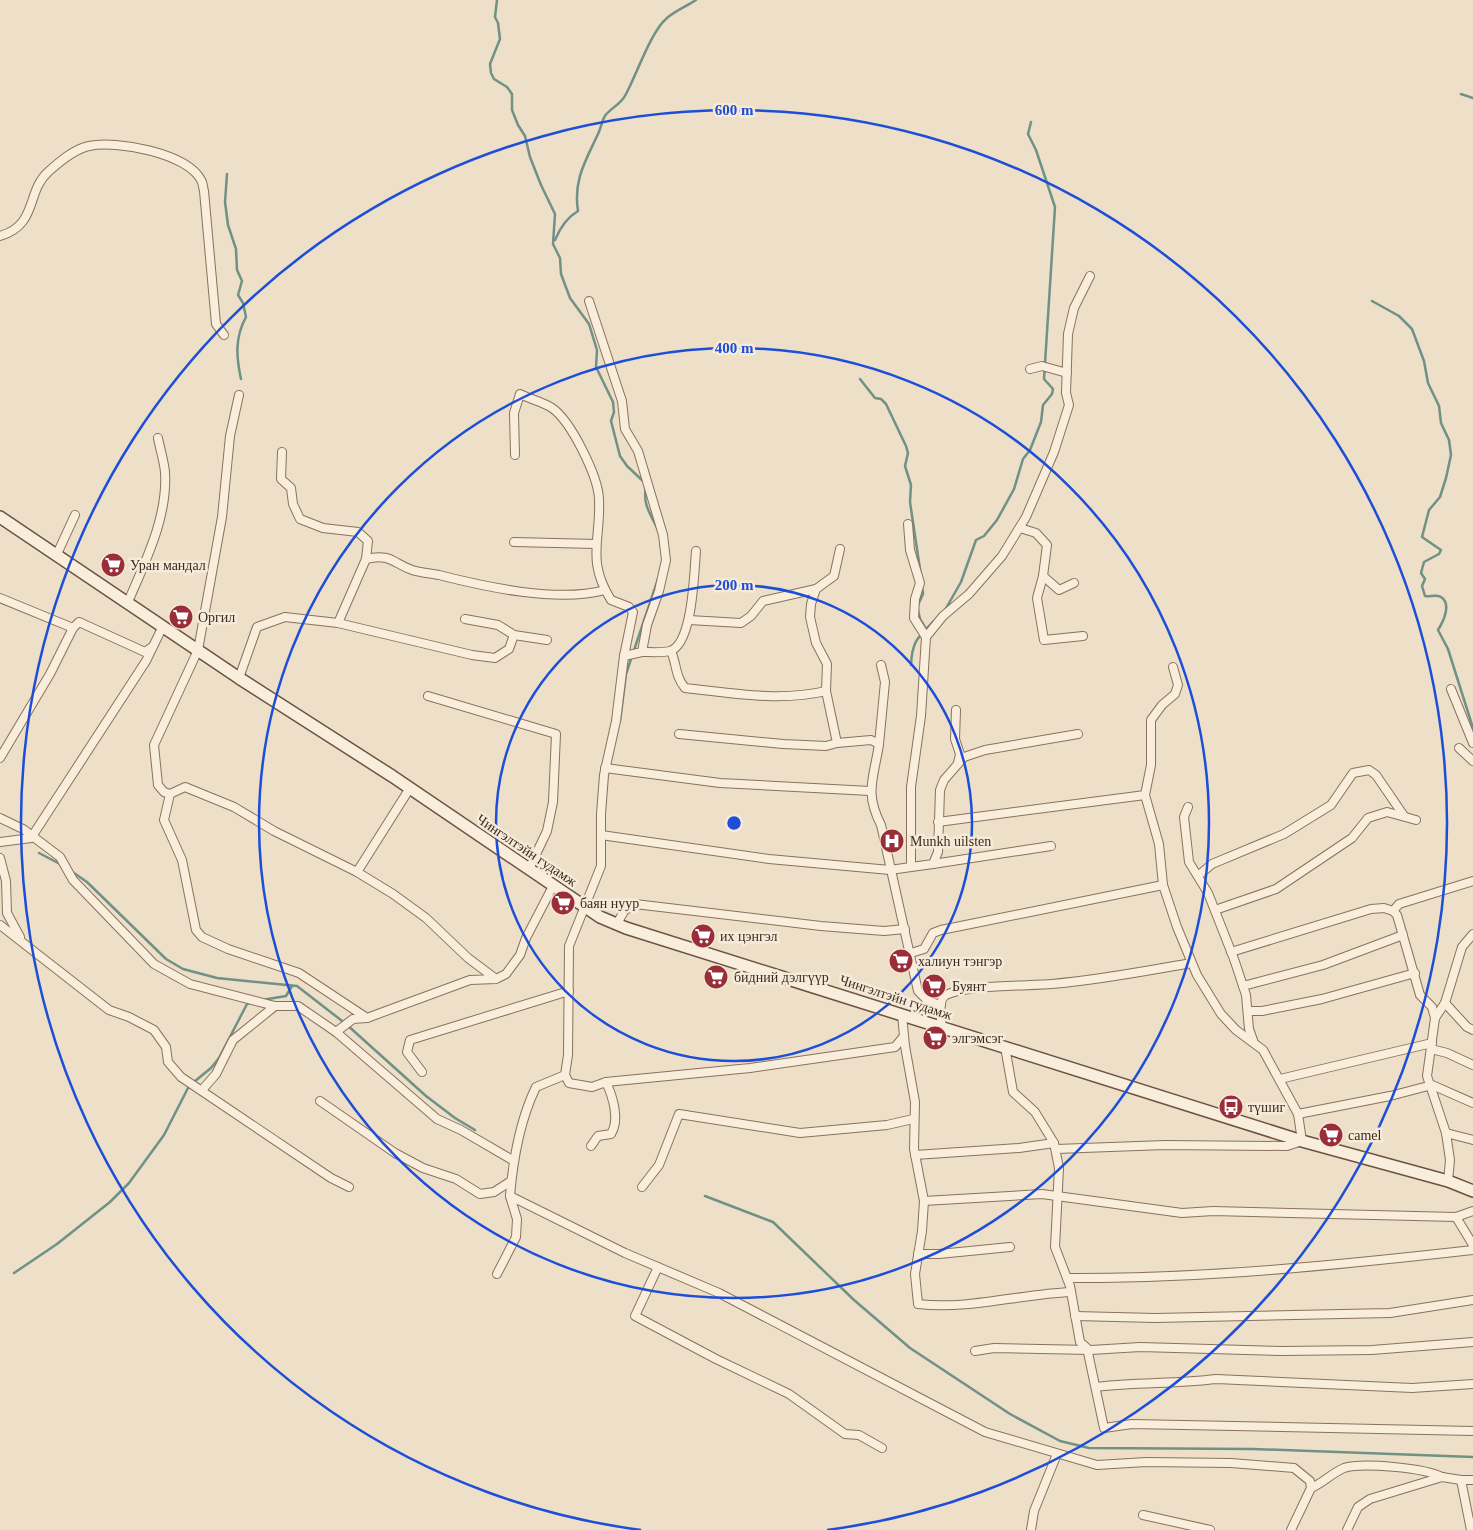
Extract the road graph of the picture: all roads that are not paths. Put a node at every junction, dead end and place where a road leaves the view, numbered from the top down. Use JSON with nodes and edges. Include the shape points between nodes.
{"nodes":[{"id":1,"x":0,"y":236,"type":"edge"},
{"id":2,"x":1090,"y":276,"type":"dead end"},
{"id":3,"x":589,"y":301,"type":"dead end"},
{"id":4,"x":224,"y":334,"type":"dead end"},
{"id":5,"x":1030,"y":369,"type":"dead end"},
{"id":6,"x":1067,"y":373,"type":"junction"},
{"id":7,"x":238,"y":395,"type":"dead end"},
{"id":8,"x":158,"y":438,"type":"dead end"},
{"id":9,"x":282,"y":452,"type":"dead end"},
{"id":10,"x":515,"y":456,"type":"dead end"},
{"id":11,"x":75,"y":515,"type":"dead end"},
{"id":12,"x":0,"y":517,"type":"edge"},
{"id":13,"x":908,"y":524,"type":"dead end"},
{"id":14,"x":1020,"y":528,"type":"junction"},
{"id":15,"x":514,"y":542,"type":"dead end"},
{"id":16,"x":596,"y":544,"type":"junction"},
{"id":17,"x":840,"y":549,"type":"dead end"},
{"id":18,"x":696,"y":551,"type":"dead end"},
{"id":19,"x":57,"y":554,"type":"junction"},
{"id":20,"x":366,"y":559,"type":"junction"},
{"id":21,"x":1043,"y":576,"type":"junction"},
{"id":22,"x":1074,"y":584,"type":"dead end"},
{"id":23,"x":816,"y":589,"type":"junction"},
{"id":24,"x":605,"y":590,"type":"junction"},
{"id":25,"x":0,"y":598,"type":"edge"},
{"id":26,"x":128,"y":602,"type":"junction"},
{"id":27,"x":465,"y":619,"type":"dead end"},
{"id":28,"x":689,"y":620,"type":"junction"},
{"id":29,"x":338,"y":623,"type":"junction"},
{"id":30,"x":163,"y":626,"type":"junction"},
{"id":31,"x":73,"y":628,"type":"junction"},
{"id":32,"x":514,"y":635,"type":"junction"},
{"id":33,"x":1083,"y":636,"type":"dead end"},
{"id":34,"x":926,"y":637,"type":"junction"},
{"id":35,"x":547,"y":640,"type":"dead end"},
{"id":36,"x":154,"y":646,"type":"junction"},
{"id":37,"x":198,"y":650,"type":"junction"},
{"id":38,"x":671,"y":651,"type":"junction"},
{"id":39,"x":642,"y":652,"type":"junction"},
{"id":40,"x":624,"y":656,"type":"junction"},
{"id":41,"x":881,"y":665,"type":"dead end"},
{"id":42,"x":1173,"y":667,"type":"dead end"},
{"id":43,"x":239,"y":678,"type":"junction"},
{"id":44,"x":826,"y":690,"type":"junction"},
{"id":45,"x":1451,"y":690,"type":"dead end"},
{"id":46,"x":428,"y":696,"type":"dead end"},
{"id":47,"x":956,"y":710,"type":"dead end"},
{"id":48,"x":679,"y":734,"type":"dead end"},
{"id":49,"x":1078,"y":734,"type":"dead end"},
{"id":50,"x":837,"y":743,"type":"junction"},
{"id":51,"x":1473,"y":743,"type":"edge"},
{"id":52,"x":880,"y":744,"type":"junction"},
{"id":53,"x":1459,"y":748,"type":"dead end"},
{"id":54,"x":0,"y":758,"type":"edge"},
{"id":55,"x":1473,"y":761,"type":"edge"},
{"id":56,"x":958,"y":763,"type":"junction"},
{"id":57,"x":605,"y":768,"type":"junction"},
{"id":58,"x":410,"y":788,"type":"junction"},
{"id":59,"x":870,"y":791,"type":"junction"},
{"id":60,"x":170,"y":794,"type":"junction"},
{"id":61,"x":1145,"y":795,"type":"junction"},
{"id":62,"x":1188,"y":807,"type":"dead end"},
{"id":63,"x":1404,"y":816,"type":"junction"},
{"id":64,"x":0,"y":818,"type":"edge"},
{"id":65,"x":1416,"y":820,"type":"dead end"},
{"id":66,"x":938,"y":822,"type":"junction"},
{"id":67,"x":601,"y":835,"type":"junction"},
{"id":68,"x":31,"y":838,"type":"junction"},
{"id":69,"x":0,"y":842,"type":"edge"},
{"id":70,"x":1051,"y":846,"type":"dead end"},
{"id":71,"x":0,"y":858,"type":"edge"},
{"id":72,"x":933,"y":864,"type":"junction"},
{"id":73,"x":911,"y":867,"type":"junction"},
{"id":74,"x":529,"y":869,"type":"junction"},
{"id":75,"x":890,"y":870,"type":"junction"},
{"id":76,"x":357,"y":872,"type":"junction"},
{"id":77,"x":1199,"y":875,"type":"junction"},
{"id":78,"x":1473,"y":881,"type":"edge"},
{"id":79,"x":553,"y":886,"type":"junction"},
{"id":80,"x":1163,"y":886,"type":"junction"},
{"id":81,"x":584,"y":906,"type":"junction"},
{"id":82,"x":1215,"y":910,"type":"junction"},
{"id":83,"x":1393,"y":910,"type":"junction"},
{"id":84,"x":617,"y":924,"type":"junction"},
{"id":85,"x":0,"y":925,"type":"edge"},
{"id":86,"x":905,"y":929,"type":"junction"},
{"id":87,"x":1473,"y":934,"type":"edge"},
{"id":88,"x":1404,"y":935,"type":"junction"},
{"id":89,"x":21,"y":940,"type":"junction"},
{"id":90,"x":1231,"y":952,"type":"junction"},
{"id":91,"x":911,"y":953,"type":"junction"},
{"id":92,"x":1192,"y":963,"type":"junction"},
{"id":93,"x":1415,"y":973,"type":"junction"},
{"id":94,"x":496,"y":979,"type":"junction"},
{"id":95,"x":1243,"y":986,"type":"junction"},
{"id":96,"x":569,"y":991,"type":"junction"},
{"id":97,"x":1445,"y":1003,"type":"junction"},
{"id":98,"x":941,"y":1005,"type":"junction"},
{"id":99,"x":275,"y":1006,"type":"junction"},
{"id":100,"x":1249,"y":1011,"type":"junction"},
{"id":101,"x":902,"y":1015,"type":"junction"},
{"id":102,"x":366,"y":1018,"type":"junction"},
{"id":103,"x":1435,"y":1018,"type":"junction"},
{"id":104,"x":942,"y":1027,"type":"junction"},
{"id":105,"x":1473,"y":1030,"type":"edge"},
{"id":106,"x":336,"y":1032,"type":"junction"},
{"id":107,"x":904,"y":1036,"type":"junction"},
{"id":108,"x":1253,"y":1040,"type":"junction"},
{"id":109,"x":1431,"y":1046,"type":"junction"},
{"id":110,"x":1005,"y":1047,"type":"junction"},
{"id":111,"x":1473,"y":1065,"type":"edge"},
{"id":112,"x":422,"y":1072,"type":"dead end"},
{"id":113,"x":565,"y":1075,"type":"junction"},
{"id":114,"x":1280,"y":1079,"type":"junction"},
{"id":115,"x":606,"y":1082,"type":"junction"},
{"id":116,"x":1432,"y":1085,"type":"junction"},
{"id":117,"x":202,"y":1090,"type":"junction"},
{"id":118,"x":320,"y":1101,"type":"dead end"},
{"id":119,"x":1473,"y":1102,"type":"edge"},
{"id":120,"x":1298,"y":1114,"type":"junction"},
{"id":121,"x":913,"y":1119,"type":"junction"},
{"id":122,"x":1446,"y":1133,"type":"junction"},
{"id":123,"x":1473,"y":1140,"type":"edge"},
{"id":124,"x":1302,"y":1141,"type":"junction"},
{"id":125,"x":591,"y":1146,"type":"dead end"},
{"id":126,"x":1055,"y":1146,"type":"junction"},
{"id":127,"x":915,"y":1155,"type":"junction"},
{"id":128,"x":514,"y":1161,"type":"junction"},
{"id":129,"x":511,"y":1181,"type":"junction"},
{"id":130,"x":1448,"y":1181,"type":"junction"},
{"id":131,"x":348,"y":1187,"type":"dead end"},
{"id":132,"x":642,"y":1187,"type":"dead end"},
{"id":133,"x":1473,"y":1191,"type":"edge"},
{"id":134,"x":1058,"y":1195,"type":"junction"},
{"id":135,"x":510,"y":1196,"type":"junction"},
{"id":136,"x":924,"y":1201,"type":"junction"},
{"id":137,"x":1473,"y":1211,"type":"edge"},
{"id":138,"x":1456,"y":1217,"type":"junction"},
{"id":139,"x":1473,"y":1245,"type":"edge"},
{"id":140,"x":1010,"y":1247,"type":"dead end"},
{"id":141,"x":1473,"y":1250,"type":"edge"},
{"id":142,"x":918,"y":1254,"type":"junction"},
{"id":143,"x":658,"y":1267,"type":"junction"},
{"id":144,"x":497,"y":1274,"type":"dead end"},
{"id":145,"x":1067,"y":1278,"type":"junction"},
{"id":146,"x":1071,"y":1292,"type":"junction"},
{"id":147,"x":1473,"y":1300,"type":"edge"},
{"id":148,"x":1075,"y":1316,"type":"junction"},
{"id":149,"x":1473,"y":1342,"type":"edge"},
{"id":150,"x":1087,"y":1348,"type":"junction"},
{"id":151,"x":975,"y":1351,"type":"dead end"},
{"id":152,"x":1473,"y":1384,"type":"edge"},
{"id":153,"x":1096,"y":1387,"type":"junction"},
{"id":154,"x":1473,"y":1431,"type":"edge"},
{"id":155,"x":882,"y":1448,"type":"dead end"},
{"id":156,"x":1057,"y":1454,"type":"junction"},
{"id":157,"x":1442,"y":1477,"type":"junction"},
{"id":158,"x":1461,"y":1480,"type":"junction"},
{"id":159,"x":1473,"y":1480,"type":"edge"},
{"id":160,"x":1311,"y":1488,"type":"junction"},
{"id":161,"x":1143,"y":1515,"type":"dead end"},
{"id":162,"x":1031,"y":1530,"type":"edge"},
{"id":163,"x":1210,"y":1530,"type":"edge"},
{"id":164,"x":1291,"y":1530,"type":"edge"},
{"id":165,"x":1347,"y":1530,"type":"edge"},
{"id":166,"x":1471,"y":1530,"type":"edge"}],
"edges":[{"from":1,"to":4,"type":"street","via":[[14,232],[33,204],[46,174],[87,146],[102,144],[145,148],[180,162],[201,179],[216,324]]},
{"from":2,"to":6,"type":"street","via":[[1074,308],[1068,334]]},
{"from":3,"to":39,"type":"street","via":[[622,401],[625,429],[638,451],[663,535],[666,560]]},
{"from":5,"to":6,"type":"street","via":[[1042,366]]},
{"from":6,"to":14,"type":"street","via":[[1069,405],[1066,415],[1054,452]]},
{"from":7,"to":37,"type":"street","via":[[230,436],[222,517]]},
{"from":8,"to":26,"type":"street","via":[[165,472],[164,503],[149,552]]},
{"from":9,"to":20,"type":"street","via":[[281,479],[291,488],[300,520],[323,528],[358,532],[368,541]]},
{"from":10,"to":16,"type":"street","via":[[514,413],[520,394],[553,409],[577,438],[596,483],[599,499]]},
{"from":11,"to":19,"type":"street"},
{"from":12,"to":19,"type":"main road","name":"Чингэлтэйн гудамж"},
{"from":13,"to":34,"type":"street","via":[[910,550],[920,583],[914,618]]},
{"from":14,"to":21,"type":"street","via":[[1036,533],[1047,545]]},
{"from":14,"to":34,"type":"street","via":[[1002,556]]},
{"from":15,"to":16,"type":"street"},
{"from":16,"to":24,"type":"street","via":[[597,570]]},
{"from":17,"to":23,"type":"street","via":[[834,576]]},
{"from":18,"to":28,"type":"street"},
{"from":19,"to":26,"type":"main road","name":"Чингэлтэйн гудамж"},
{"from":20,"to":24,"type":"street","via":[[378,556],[400,562],[411,570],[474,585],[547,594],[588,595]]},
{"from":20,"to":29,"type":"street"},
{"from":21,"to":22,"type":"street","via":[[1059,590]]},
{"from":21,"to":33,"type":"street","via":[[1037,598],[1044,640]]},
{"from":23,"to":28,"type":"street","via":[[763,601],[741,624]]},
{"from":23,"to":44,"type":"street","via":[[810,618],[816,644],[827,664]]},
{"from":24,"to":40,"type":"street","via":[[611,600],[629,607],[632,612]]},
{"from":25,"to":31,"type":"street"},
{"from":26,"to":30,"type":"main road","name":"Чингэлтэйн гудамж"},
{"from":27,"to":32,"type":"street","via":[[498,625]]},
{"from":28,"to":38,"type":"street","via":[[679,644]]},
{"from":29,"to":32,"type":"street","via":[[472,656],[495,658],[509,649]]},
{"from":29,"to":43,"type":"street","via":[[284,617],[258,627]]},
{"from":30,"to":36,"type":"street"},
{"from":30,"to":37,"type":"main road","name":"Чингэлтэйн гудамж"},
{"from":31,"to":36,"type":"street","via":[[79,622],[145,652]]},
{"from":31,"to":54,"type":"street"},
{"from":32,"to":35,"type":"street"},
{"from":34,"to":73,"type":"street","via":[[921,716],[911,787]]},
{"from":36,"to":68,"type":"street"},
{"from":37,"to":43,"type":"main road","name":"Чингэлтэйн гудамж"},
{"from":37,"to":60,"type":"street","via":[[154,746],[158,785]]},
{"from":38,"to":39,"type":"street"},
{"from":38,"to":44,"type":"street","via":[[677,678],[685,688],[747,695],[806,696]]},
{"from":39,"to":40,"type":"street"},
{"from":40,"to":57,"type":"street","via":[[616,721]]},
{"from":41,"to":52,"type":"street","via":[[886,682]]},
{"from":42,"to":61,"type":"street","via":[[1178,685],[1175,694],[1151,720],[1151,766]]},
{"from":43,"to":58,"type":"main road","name":"Чингэлтэйн гудамж"},
{"from":44,"to":50,"type":"street"},
{"from":45,"to":51,"type":"street"},
{"from":46,"to":74,"type":"street","via":[[556,734],[554,802],[547,830]]},
{"from":47,"to":56,"type":"street"},
{"from":48,"to":50,"type":"street","via":[[792,745],[826,746]]},
{"from":49,"to":56,"type":"street","via":[[985,750],[964,757]]},
{"from":50,"to":52,"type":"street","via":[[871,740]]},
{"from":52,"to":59,"type":"street"},
{"from":53,"to":55,"type":"street"},
{"from":56,"to":66,"type":"street","via":[[940,790]]},
{"from":57,"to":59,"type":"street","via":[[720,783]]},
{"from":57,"to":67,"type":"street"},
{"from":58,"to":74,"type":"main road","name":"Чингэлтэйн гудамж"},
{"from":58,"to":76,"type":"street"},
{"from":59,"to":75,"type":"street"},
{"from":60,"to":76,"type":"street","via":[[185,787],[234,807],[274,831]]},
{"from":60,"to":102,"type":"street","via":[[164,820],[182,860],[196,930],[202,937],[299,973]]},
{"from":61,"to":66,"type":"street"},
{"from":61,"to":80,"type":"street","via":[[1159,844]]},
{"from":62,"to":77,"type":"street","via":[[1184,817],[1189,862]]},
{"from":63,"to":65,"type":"street"},
{"from":63,"to":77,"type":"street","via":[[1376,775],[1369,770],[1353,773],[1331,805],[1284,834],[1212,864]]},
{"from":63,"to":82,"type":"street","via":[[1386,812],[1368,818],[1352,838],[1276,889]]},
{"from":64,"to":68,"type":"street","via":[[23,829]]},
{"from":66,"to":72,"type":"street","via":[[938,852]]},
{"from":67,"to":75,"type":"street","via":[[769,859]]},
{"from":67,"to":81,"type":"street","via":[[601,866]]},
{"from":68,"to":69,"type":"street"},
{"from":68,"to":99,"type":"street","via":[[60,857],[73,880],[154,964],[190,984]]},
{"from":70,"to":72,"type":"street"},
{"from":71,"to":89,"type":"street","via":[[6,881],[7,913]]},
{"from":72,"to":73,"type":"street"},
{"from":73,"to":75,"type":"street"},
{"from":74,"to":79,"type":"main road","name":"Чингэлтэйн гудамж"},
{"from":75,"to":86,"type":"street"},
{"from":76,"to":94,"type":"street","via":[[426,918],[468,958]]},
{"from":77,"to":82,"type":"street"},
{"from":78,"to":83,"type":"street","via":[[1399,904]]},
{"from":79,"to":81,"type":"main road","name":"Чингэлтэйн гудамж"},
{"from":79,"to":94,"type":"street","via":[[520,955],[506,974]]},
{"from":80,"to":91,"type":"street","via":[[933,932],[924,948]]},
{"from":80,"to":92,"type":"street"},
{"from":81,"to":84,"type":"main road","name":"Чингэлтэйн гудамж"},
{"from":81,"to":96,"type":"street","via":[[569,946]]},
{"from":82,"to":90,"type":"street"},
{"from":83,"to":88,"type":"street"},
{"from":83,"to":90,"type":"street","via":[[1370,909]]},
{"from":84,"to":86,"type":"street","via":[[624,911],[635,904],[821,926],[884,931]]},
{"from":84,"to":101,"type":"main road","name":"Чингэлтэйн гудамж"},
{"from":85,"to":89,"type":"street"},
{"from":86,"to":91,"type":"street"},
{"from":87,"to":97,"type":"street","via":[[1462,947]]},
{"from":88,"to":93,"type":"street"},
{"from":88,"to":95,"type":"street","via":[[1323,965]]},
{"from":89,"to":117,"type":"street","via":[[109,1010],[154,1030],[166,1047],[168,1062],[181,1076]]},
{"from":90,"to":95,"type":"street"},
{"from":91,"to":98,"type":"street","via":[[918,991],[928,1001]]},
{"from":92,"to":98,"type":"street","via":[[1054,984],[977,989],[944,996]]},
{"from":92,"to":108,"type":"street","via":[[1221,1014],[1236,1030]]},
{"from":93,"to":100,"type":"street","via":[[1322,999]]},
{"from":93,"to":103,"type":"street","via":[[1420,995],[1432,1007]]},
{"from":94,"to":102,"type":"street","via":[[470,980]]},
{"from":95,"to":100,"type":"street"},
{"from":96,"to":112,"type":"street","via":[[410,1040],[407,1052]]},
{"from":96,"to":113,"type":"street"},
{"from":97,"to":103,"type":"street"},
{"from":97,"to":105,"type":"street"},
{"from":98,"to":104,"type":"street"},
{"from":99,"to":106,"type":"street","via":[[298,1006]]},
{"from":99,"to":117,"type":"street","via":[[234,1040],[216,1074]]},
{"from":100,"to":108,"type":"street","via":[[1248,1029]]},
{"from":101,"to":104,"type":"main road","name":"Чингэлтэйн гудамж"},
{"from":101,"to":107,"type":"street"},
{"from":102,"to":106,"type":"street","via":[[353,1018]]},
{"from":103,"to":109,"type":"street"},
{"from":104,"to":110,"type":"main road","name":"Чингэлтэйн гудамж"},
{"from":106,"to":128,"type":"street","via":[[437,1119]]},
{"from":107,"to":115,"type":"street","via":[[895,1046],[856,1053],[750,1068]]},
{"from":107,"to":121,"type":"street","via":[[915,1102]]},
{"from":108,"to":114,"type":"street","via":[[1263,1050]]},
{"from":109,"to":111,"type":"street"},
{"from":109,"to":114,"type":"street"},
{"from":109,"to":116,"type":"street","via":[[1427,1076]]},
{"from":110,"to":124,"type":"main road","name":"Чингэлтэйн гудамж"},
{"from":110,"to":126,"type":"street","via":[[1013,1092],[1034,1112]]},
{"from":113,"to":115,"type":"street","via":[[569,1083],[592,1087]]},
{"from":113,"to":128,"type":"street","via":[[536,1087],[528,1102]]},
{"from":114,"to":120,"type":"street"},
{"from":115,"to":125,"type":"street","via":[[611,1093],[615,1128],[611,1134],[598,1136]]},
{"from":116,"to":119,"type":"street"},
{"from":116,"to":120,"type":"street"},
{"from":116,"to":122,"type":"street"},
{"from":117,"to":131,"type":"street"},
{"from":118,"to":129,"type":"street","via":[[395,1153],[423,1168],[456,1179],[480,1194],[494,1192]]},
{"from":120,"to":124,"type":"street"},
{"from":121,"to":127,"type":"street"},
{"from":121,"to":132,"type":"street","via":[[887,1125],[800,1133],[679,1114],[659,1165]]},
{"from":122,"to":123,"type":"street"},
{"from":122,"to":130,"type":"street","via":[[1450,1160]]},
{"from":124,"to":126,"type":"street","via":[[1287,1146]]},
{"from":124,"to":130,"type":"main road","name":"Чингэлтэйн гудамж"},
{"from":126,"to":127,"type":"street"},
{"from":126,"to":134,"type":"street","via":[[1059,1168]]},
{"from":127,"to":136,"type":"street"},
{"from":128,"to":129,"type":"street"},
{"from":129,"to":135,"type":"street"},
{"from":130,"to":133,"type":"main road","name":"Чингэлтэйн гудамж"},
{"from":134,"to":136,"type":"street"},
{"from":134,"to":138,"type":"street","via":[[1182,1213],[1231,1211]]},
{"from":134,"to":145,"type":"street","via":[[1055,1247]]},
{"from":135,"to":143,"type":"street"},
{"from":135,"to":144,"type":"street","via":[[517,1219],[516,1237]]},
{"from":136,"to":142,"type":"street"},
{"from":137,"to":138,"type":"street"},
{"from":138,"to":139,"type":"street"},
{"from":140,"to":142,"type":"street"},
{"from":141,"to":145,"type":"street","via":[[1206,1274]]},
{"from":142,"to":146,"type":"street","via":[[915,1274],[918,1304],[978,1303]]},
{"from":143,"to":155,"type":"street","via":[[635,1316],[790,1394],[844,1434],[859,1435]]},
{"from":143,"to":156,"type":"street","via":[[719,1293],[984,1432]]},
{"from":145,"to":146,"type":"street"},
{"from":146,"to":148,"type":"street"},
{"from":147,"to":148,"type":"street","via":[[1390,1313],[1155,1318]]},
{"from":148,"to":150,"type":"street","via":[[1080,1342]]},
{"from":149,"to":150,"type":"street","via":[[1372,1350]]},
{"from":150,"to":151,"type":"street"},
{"from":150,"to":153,"type":"street"},
{"from":152,"to":153,"type":"street","via":[[1412,1388],[1216,1379]]},
{"from":153,"to":154,"type":"street","via":[[1104,1428],[1132,1424]]},
{"from":156,"to":160,"type":"street","via":[[1096,1465],[1231,1463],[1294,1468],[1310,1481]]},
{"from":156,"to":162,"type":"street","via":[[1034,1511]]},
{"from":157,"to":158,"type":"street"},
{"from":157,"to":160,"type":"street","via":[[1412,1468],[1351,1467],[1338,1471]]},
{"from":157,"to":165,"type":"street","via":[[1370,1499],[1358,1507]]},
{"from":158,"to":159,"type":"street"},
{"from":158,"to":166,"type":"street"},
{"from":160,"to":164,"type":"street"},
{"from":161,"to":163,"type":"street"}]}
